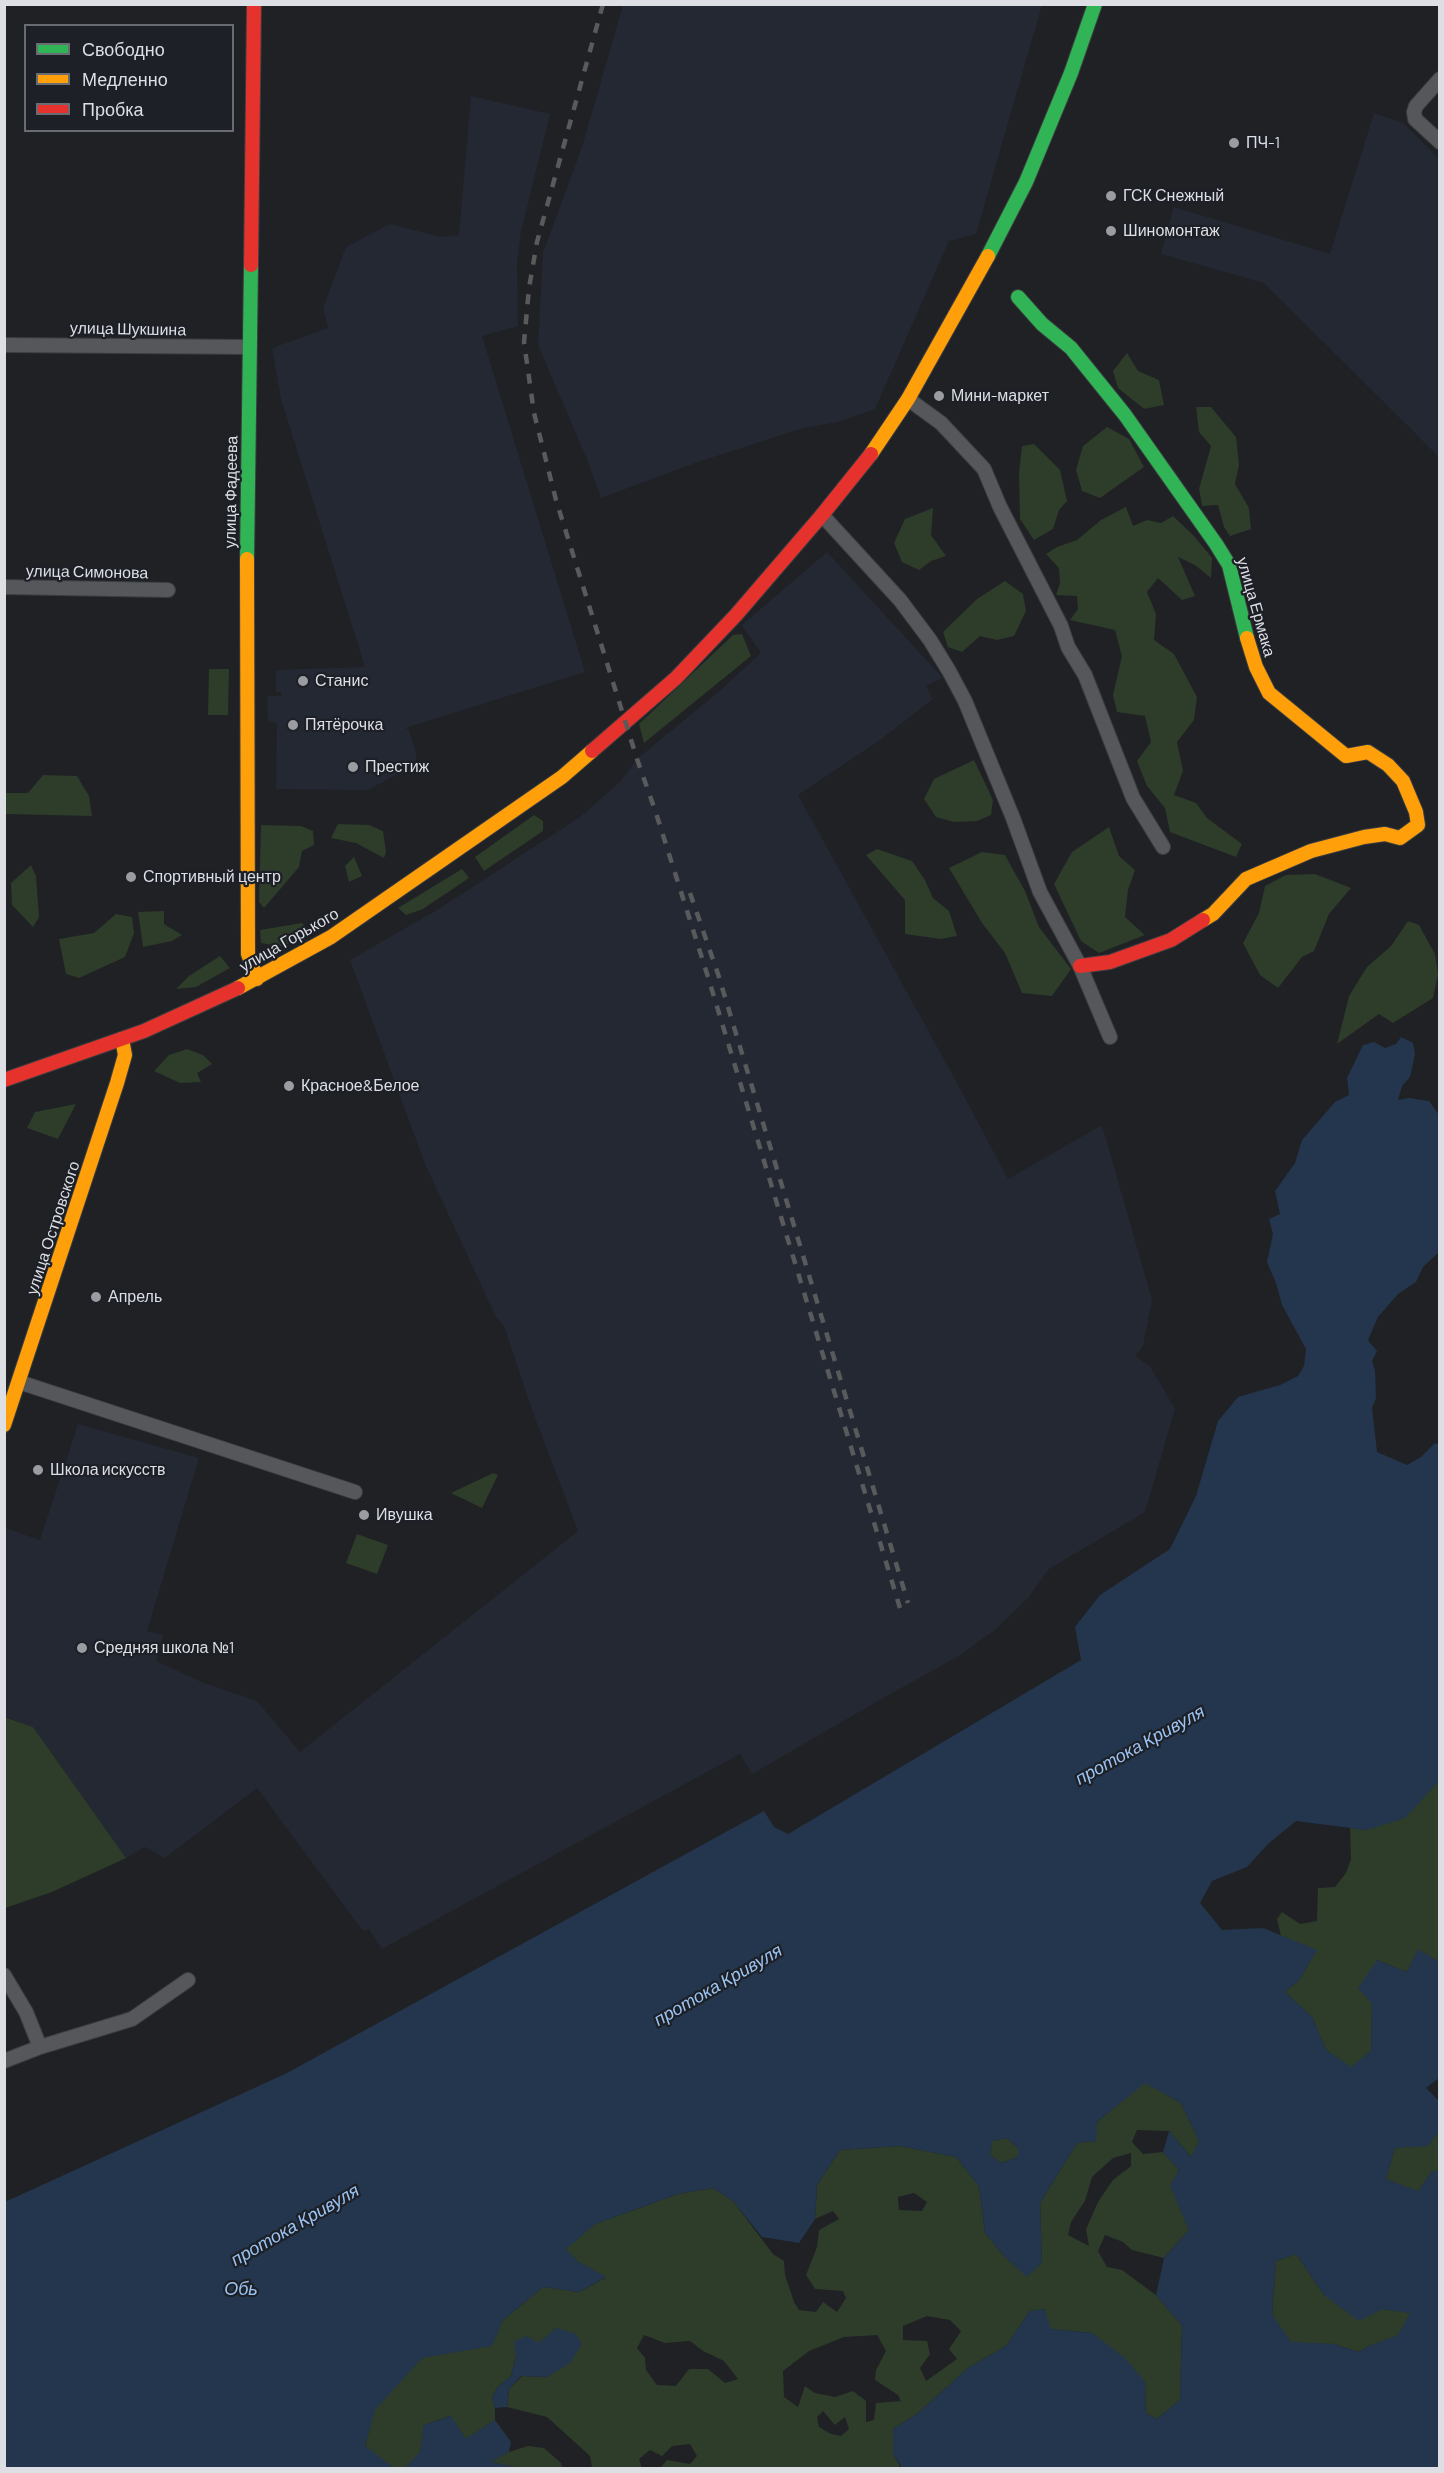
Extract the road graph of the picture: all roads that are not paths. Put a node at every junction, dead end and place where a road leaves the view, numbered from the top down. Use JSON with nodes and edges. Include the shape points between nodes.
{"nodes":[{"id":1,"x":255,"y":4,"type":"edge"},
{"id":2,"x":1095,"y":4,"type":"edge"},
{"id":3,"x":1440,"y":79,"type":"edge"},
{"id":4,"x":1440,"y":142,"type":"edge"},
{"id":5,"x":1018,"y":297,"type":"dead end"},
{"id":6,"x":4,"y":345,"type":"edge"},
{"id":7,"x":250,"y":347,"type":"junction"},
{"id":8,"x":908,"y":399,"type":"junction"},
{"id":9,"x":822,"y":515,"type":"junction"},
{"id":10,"x":4,"y":587,"type":"edge"},
{"id":11,"x":168,"y":590,"type":"dead end"},
{"id":12,"x":1163,"y":848,"type":"dead end"},
{"id":13,"x":1080,"y":966,"type":"junction"},
{"id":14,"x":257,"y":980,"type":"junction"},
{"id":15,"x":1110,"y":1036,"type":"dead end"},
{"id":16,"x":122,"y":1039,"type":"junction"},
{"id":17,"x":4,"y":1080,"type":"edge"},
{"id":18,"x":19,"y":1382,"type":"junction"},
{"id":19,"x":4,"y":1425,"type":"edge"},
{"id":20,"x":355,"y":1492,"type":"dead end"},
{"id":21,"x":4,"y":1975,"type":"edge"},
{"id":22,"x":188,"y":1980,"type":"dead end"},
{"id":23,"x":40,"y":2047,"type":"junction"},
{"id":24,"x":4,"y":2061,"type":"edge"}],
"edges":[{"from":1,"to":7,"type":"street","name":"улица Фадеева"},
{"from":2,"to":8,"type":"street","name":"улица Горького","via":[[1026,183]]},
{"from":3,"to":4,"type":"street","via":[[1414,112],[1415,118]]},
{"from":5,"to":13,"type":"street","name":"улица Ермака","via":[[1071,348],[1125,415],[1216,544],[1229,565],[1256,666],[1269,693],[1346,756],[1368,753],[1388,765],[1403,781],[1418,825],[1401,838],[1374,835],[1311,852],[1246,879],[1213,914],[1171,940],[1110,962]]},
{"from":6,"to":7,"type":"street","name":"улица Шукшина"},
{"from":7,"to":14,"type":"street","name":"улица Фадеева","via":[[246,626],[248,954]]},
{"from":8,"to":9,"type":"street","name":"улица Горького"},
{"from":8,"to":12,"type":"street","via":[[941,423],[984,469],[1085,675],[1133,798]]},
{"from":9,"to":13,"type":"street","via":[[900,600],[949,671],[974,722],[1040,892]]},
{"from":9,"to":14,"type":"street","name":"улица Горького","via":[[676,678],[562,777],[331,937]]},
{"from":10,"to":11,"type":"street","name":"улица Симонова"},
{"from":13,"to":15,"type":"street"},
{"from":14,"to":16,"type":"street","name":"улица Горького"},
{"from":16,"to":17,"type":"street","name":"улица Горького"},
{"from":16,"to":18,"type":"street","name":"улица Островского","via":[[125,1055],[117,1083]]},
{"from":18,"to":19,"type":"street","name":"улица Островского"},
{"from":18,"to":20,"type":"street"},
{"from":21,"to":23,"type":"street","via":[[26,2012]]},
{"from":22,"to":23,"type":"street","via":[[132,2019]]},
{"from":23,"to":24,"type":"street"}]}
